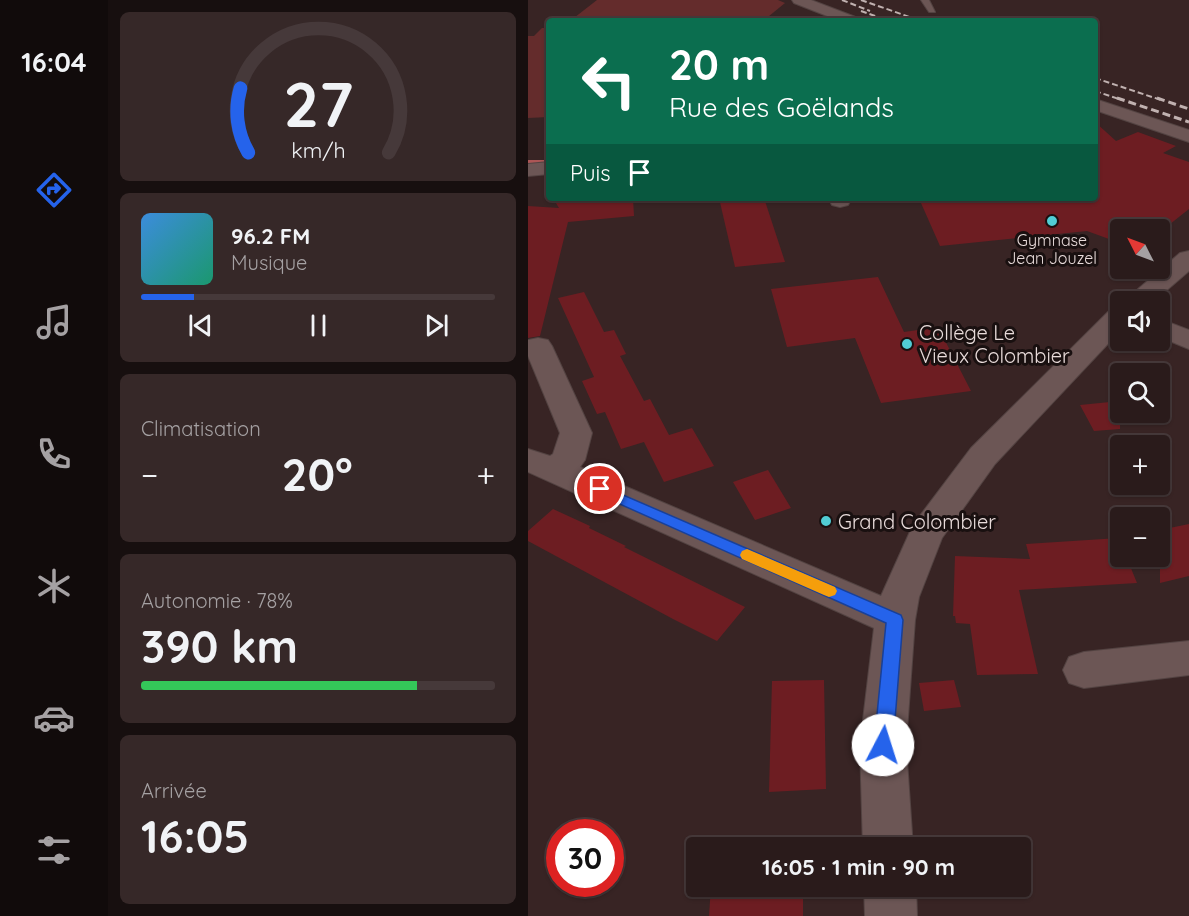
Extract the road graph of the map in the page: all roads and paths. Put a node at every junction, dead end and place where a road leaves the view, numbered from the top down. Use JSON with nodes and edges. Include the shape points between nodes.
{"nodes":[{"id":1,"x":799,"y":0,"type":"edge"},
{"id":2,"x":925,"y":0,"type":"edge"},
{"id":3,"x":932,"y":10,"type":"dead end"},
{"id":4,"x":845,"y":18,"type":"edge"},
{"id":5,"x":1098,"y":105,"type":"edge"},
{"id":6,"x":1146,"y":121,"type":"junction"},
{"id":7,"x":1098,"y":125,"type":"edge"},
{"id":8,"x":1189,"y":136,"type":"edge"},
{"id":9,"x":546,"y":168,"type":"edge"},
{"id":10,"x":528,"y":170,"type":"edge"},
{"id":11,"x":1189,"y":258,"type":"edge"},
{"id":12,"x":1149,"y":291,"type":"edge"},
{"id":13,"x":1110,"y":326,"type":"edge"},
{"id":14,"x":1170,"y":332,"type":"edge"},
{"id":15,"x":1189,"y":341,"type":"edge"},
{"id":16,"x":538,"y":346,"type":"dead end"},
{"id":17,"x":540,"y":464,"type":"edge"},
{"id":18,"x":895,"y":620,"type":"junction"},
{"id":19,"x":1189,"y":658,"type":"edge"},
{"id":20,"x":1084,"y":670,"type":"dead end"},
{"id":21,"x":887,"y":837,"type":"edge"},
{"id":22,"x":890,"y":897,"type":"edge"},
{"id":23,"x":891,"y":916,"type":"edge"}],
"edges":[{"from":1,"to":4,"type":"street"},
{"from":2,"to":3,"type":"lane"},
{"from":5,"to":6,"type":"street"},
{"from":6,"to":7,"type":"street"},
{"from":6,"to":8,"type":"street"},
{"from":9,"to":10,"type":"street"},
{"from":11,"to":12,"type":"street"},
{"from":13,"to":18,"type":"street","via":[[983,456],[926,534],[900,597]]},
{"from":14,"to":15,"type":"street"},
{"from":16,"to":17,"type":"street","via":[[576,433],[568,459]]},
{"from":17,"to":18,"type":"street"},
{"from":18,"to":21,"type":"street","via":[[883,745]]},
{"from":19,"to":20,"type":"street"},
{"from":22,"to":23,"type":"street"}]}
